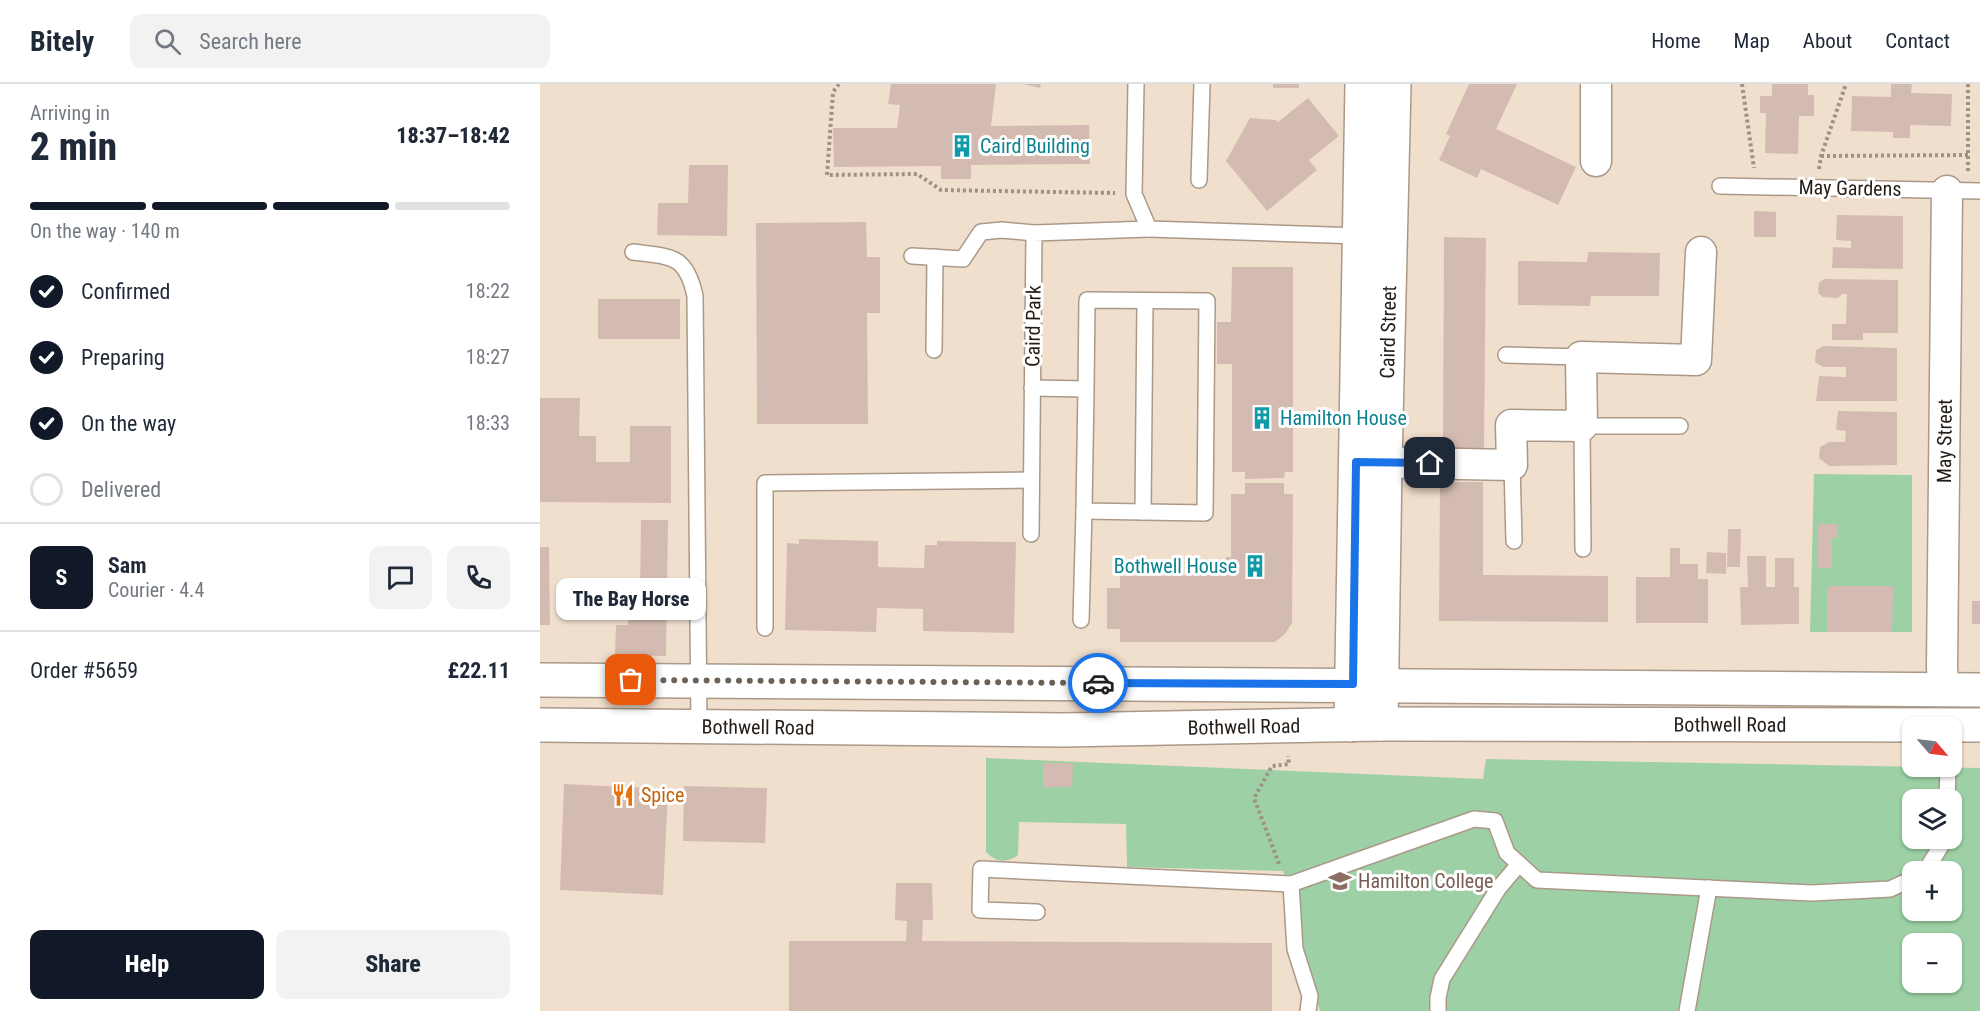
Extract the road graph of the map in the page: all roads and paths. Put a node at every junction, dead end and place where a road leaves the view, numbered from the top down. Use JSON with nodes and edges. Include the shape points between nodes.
{"nodes":[{"id":1,"x":839,"y":84,"type":"edge"},
{"id":2,"x":1136,"y":84,"type":"edge"},
{"id":3,"x":1202,"y":84,"type":"edge"},
{"id":4,"x":1362,"y":84,"type":"edge"},
{"id":5,"x":1394,"y":84,"type":"edge"},
{"id":6,"x":1596,"y":84,"type":"edge"},
{"id":7,"x":1742,"y":84,"type":"edge"},
{"id":8,"x":1846,"y":84,"type":"edge"},
{"id":9,"x":1968,"y":84,"type":"edge"},
{"id":10,"x":1969,"y":155,"type":"junction"},
{"id":11,"x":1821,"y":156,"type":"junction"},
{"id":12,"x":1596,"y":161,"type":"dead end"},
{"id":13,"x":1198,"y":180,"type":"dead end"},
{"id":14,"x":1720,"y":186,"type":"dead end"},
{"id":15,"x":1756,"y":186,"type":"junction"},
{"id":16,"x":1817,"y":188,"type":"junction"},
{"id":17,"x":1947,"y":191,"type":"junction"},
{"id":18,"x":1980,"y":191,"type":"edge"},
{"id":19,"x":1134,"y":194,"type":"junction"},
{"id":20,"x":1149,"y":229,"type":"junction"},
{"id":21,"x":1035,"y":232,"type":"junction"},
{"id":22,"x":1359,"y":236,"type":"junction"},
{"id":23,"x":633,"y":252,"type":"dead end"},
{"id":24,"x":1701,"y":252,"type":"dead end"},
{"id":25,"x":912,"y":256,"type":"dead end"},
{"id":26,"x":935,"y":257,"type":"junction"},
{"id":27,"x":1145,"y":301,"type":"junction"},
{"id":28,"x":934,"y":350,"type":"dead end"},
{"id":29,"x":1506,"y":355,"type":"dead end"},
{"id":30,"x":1581,"y":357,"type":"junction"},
{"id":31,"x":1032,"y":388,"type":"junction"},
{"id":32,"x":1086,"y":389,"type":"junction"},
{"id":33,"x":1582,"y":426,"type":"junction"},
{"id":34,"x":1680,"y":426,"type":"dead end"},
{"id":35,"x":1370,"y":462,"type":"junction"},
{"id":36,"x":1512,"y":465,"type":"junction"},
{"id":37,"x":1031,"y":480,"type":"junction"},
{"id":38,"x":1084,"y":511,"type":"junction"},
{"id":39,"x":1143,"y":512,"type":"junction"},
{"id":40,"x":1031,"y":534,"type":"dead end"},
{"id":41,"x":1514,"y":541,"type":"dead end"},
{"id":42,"x":1583,"y":549,"type":"dead end"},
{"id":43,"x":1081,"y":620,"type":"dead end"},
{"id":44,"x":765,"y":628,"type":"dead end"},
{"id":45,"x":540,"y":680,"type":"edge"},
{"id":46,"x":699,"y":681,"type":"junction"},
{"id":47,"x":1367,"y":685,"type":"junction"},
{"id":48,"x":1980,"y":690,"type":"edge"},
{"id":49,"x":1944,"y":691,"type":"junction"},
{"id":50,"x":1946,"y":717,"type":"edge"},
{"id":51,"x":540,"y":725,"type":"edge"},
{"id":52,"x":1366,"y":725,"type":"junction"},
{"id":53,"x":1980,"y":725,"type":"edge"},
{"id":54,"x":699,"y":726,"type":"junction"},
{"id":55,"x":1902,"y":726,"type":"edge"},
{"id":56,"x":1962,"y":726,"type":"edge"},
{"id":57,"x":1287,"y":747,"type":"dead end"},
{"id":58,"x":1519,"y":864,"type":"junction"},
{"id":59,"x":1289,"y":884,"type":"junction"},
{"id":60,"x":1902,"y":884,"type":"edge"},
{"id":61,"x":1709,"y":888,"type":"junction"},
{"id":62,"x":1037,"y":912,"type":"dead end"},
{"id":63,"x":1308,"y":1011,"type":"edge"},
{"id":64,"x":1438,"y":1011,"type":"edge"},
{"id":65,"x":1687,"y":1011,"type":"edge"}],
"edges":[{"from":1,"to":19,"type":"path","via":[[833,92],[827,175],[917,174],[941,190]]},
{"from":2,"to":19,"type":"lane"},
{"from":3,"to":13,"type":"lane"},
{"from":4,"to":22,"type":"main road","name":"Caird Street"},
{"from":5,"to":35,"type":"main road","name":"Caird Street"},
{"from":6,"to":12,"type":"street"},
{"from":7,"to":15,"type":"path"},
{"from":8,"to":11,"type":"path"},
{"from":9,"to":10,"type":"path"},
{"from":10,"to":11,"type":"path"},
{"from":10,"to":17,"type":"path","via":[[1968,178]]},
{"from":11,"to":16,"type":"path"},
{"from":14,"to":15,"type":"lane","name":"May Gardens"},
{"from":15,"to":16,"type":"lane","name":"May Gardens"},
{"from":16,"to":17,"type":"lane","name":"May Gardens"},
{"from":17,"to":18,"type":"lane","name":"May Gardens"},
{"from":17,"to":49,"type":"street","name":"May Street"},
{"from":19,"to":20,"type":"lane"},
{"from":20,"to":21,"type":"lane"},
{"from":20,"to":22,"type":"lane"},
{"from":21,"to":26,"type":"lane","via":[[981,232],[963,259]]},
{"from":21,"to":31,"type":"lane","name":"Caird Park"},
{"from":22,"to":35,"type":"main road","name":"Caird Street"},
{"from":23,"to":46,"type":"lane","via":[[664,256],[682,264],[691,277],[694,296]]},
{"from":24,"to":30,"type":"street","via":[[1696,360]]},
{"from":25,"to":26,"type":"lane"},
{"from":26,"to":28,"type":"lane"},
{"from":27,"to":32,"type":"lane","via":[[1087,300]]},
{"from":27,"to":39,"type":"lane"},
{"from":27,"to":39,"type":"lane","via":[[1207,302],[1207,325],[1204,513]]},
{"from":29,"to":30,"type":"lane"},
{"from":30,"to":33,"type":"street"},
{"from":31,"to":32,"type":"lane"},
{"from":31,"to":37,"type":"lane","name":"Caird Park"},
{"from":32,"to":38,"type":"lane"},
{"from":33,"to":34,"type":"lane"},
{"from":33,"to":36,"type":"street","via":[[1511,425]]},
{"from":33,"to":42,"type":"lane"},
{"from":35,"to":36,"type":"street"},
{"from":35,"to":47,"type":"main road","name":"Caird Street"},
{"from":36,"to":41,"type":"lane"},
{"from":37,"to":40,"type":"lane","name":"Caird Park"},
{"from":37,"to":44,"type":"lane","via":[[765,483]]},
{"from":38,"to":39,"type":"lane"},
{"from":38,"to":43,"type":"lane"},
{"from":45,"to":46,"type":"main road","name":"Bothwell Road"},
{"from":46,"to":47,"type":"main road","name":"Bothwell Road"},
{"from":46,"to":54,"type":"lane"},
{"from":47,"to":49,"type":"main road","name":"Bothwell Road"},
{"from":47,"to":52,"type":"main road","name":"Caird Street"},
{"from":48,"to":49,"type":"main road","name":"Bothwell Road"},
{"from":49,"to":50,"type":"main road"},
{"from":51,"to":54,"type":"main road","name":"Bothwell Road"},
{"from":52,"to":54,"type":"main road","name":"Bothwell Road","via":[[1063,730]]},
{"from":52,"to":55,"type":"main road","name":"Bothwell Road"},
{"from":53,"to":56,"type":"main road","name":"Bothwell Road"},
{"from":57,"to":59,"type":"path","via":[[1290,764],[1272,766],[1254,798]]},
{"from":58,"to":59,"type":"lane","via":[[1507,853],[1495,821],[1474,819]]},
{"from":58,"to":61,"type":"lane","via":[[1537,880]]},
{"from":58,"to":64,"type":"lane","via":[[1498,889],[1442,979]]},
{"from":59,"to":62,"type":"lane","via":[[981,869],[980,910]]},
{"from":59,"to":63,"type":"lane","via":[[1295,950],[1310,996]]},
{"from":60,"to":61,"type":"lane","via":[[1890,889],[1812,893]]},
{"from":61,"to":65,"type":"lane"}]}
